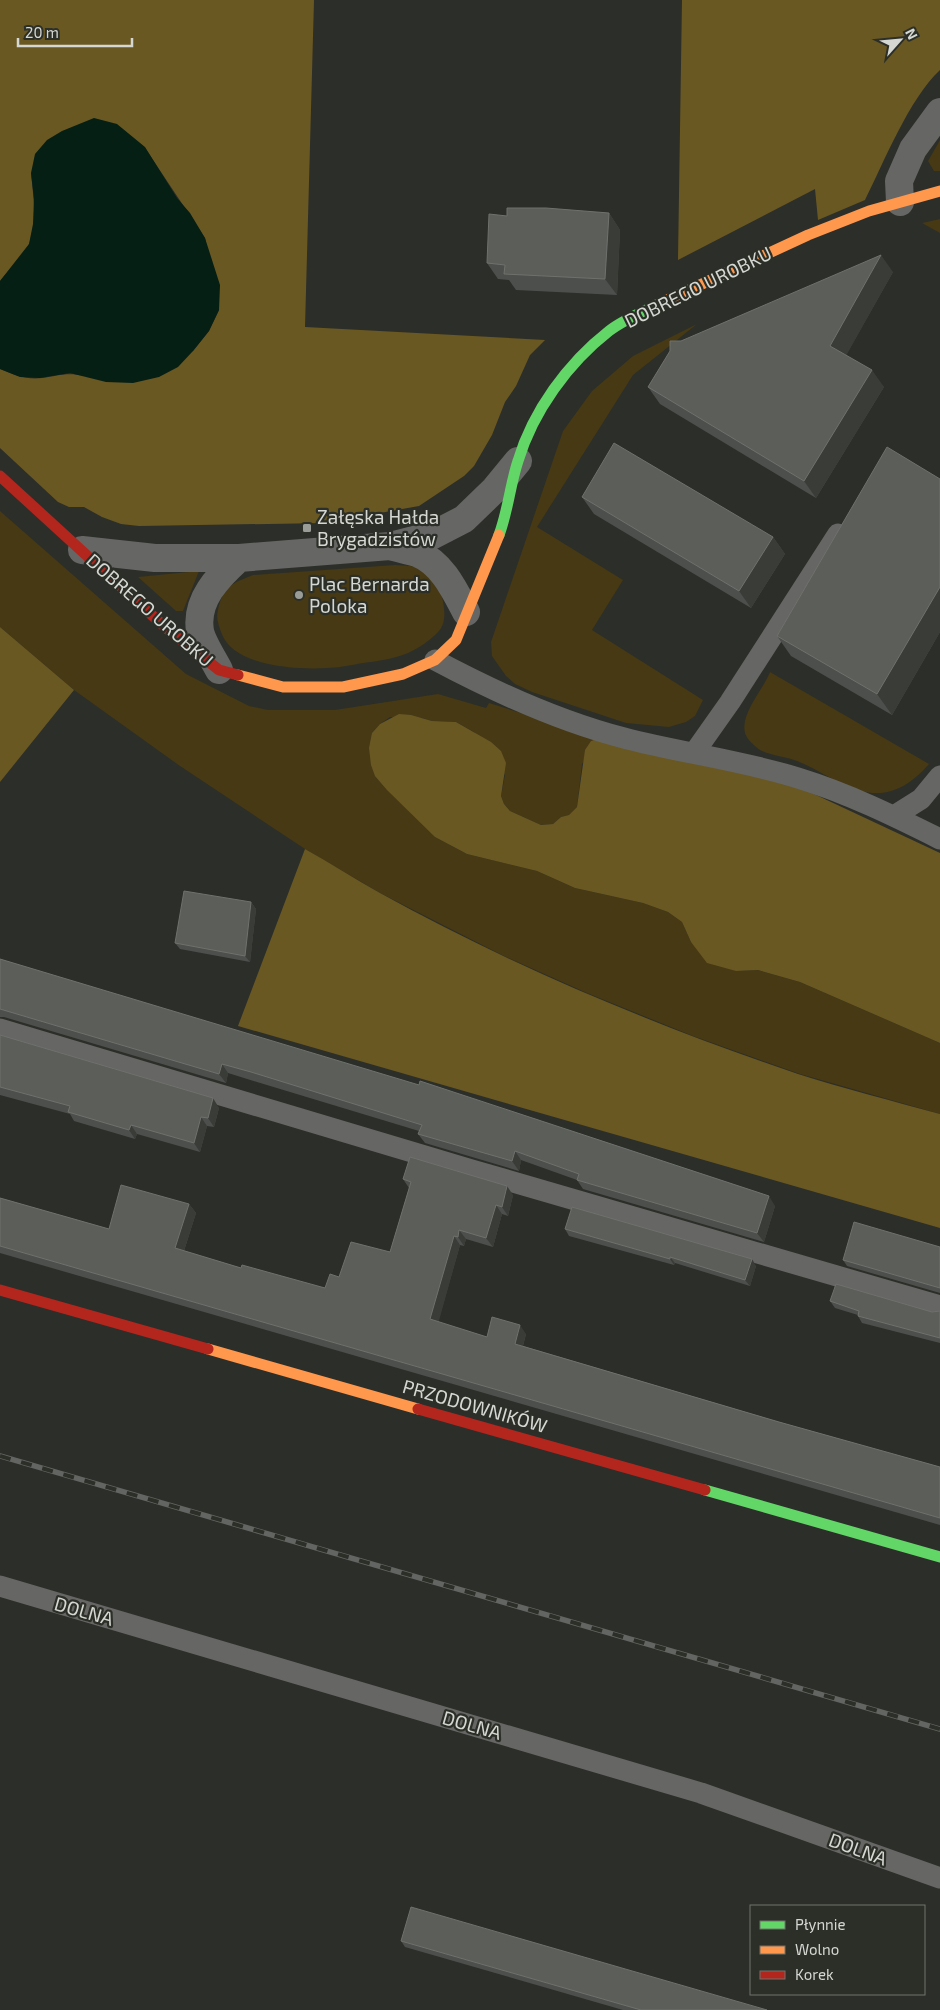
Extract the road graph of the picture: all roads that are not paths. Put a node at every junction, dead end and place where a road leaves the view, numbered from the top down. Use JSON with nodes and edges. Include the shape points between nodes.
{"nodes":[{"id":1,"x":940,"y":112,"type":"edge"},
{"id":2,"x":940,"y":191,"type":"edge"},
{"id":3,"x":900,"y":202,"type":"junction"},
{"id":4,"x":518,"y":461,"type":"junction"},
{"id":5,"x":0,"y":476,"type":"edge"},
{"id":6,"x":850,"y":515,"type":"edge"},
{"id":7,"x":390,"y":546,"type":"junction"},
{"id":8,"x":82,"y":550,"type":"junction"},
{"id":9,"x":239,"y":558,"type":"junction"},
{"id":10,"x":466,"y":612,"type":"junction"},
{"id":11,"x":435,"y":660,"type":"junction"},
{"id":12,"x":219,"y":670,"type":"junction"},
{"id":13,"x":694,"y":753,"type":"junction"},
{"id":14,"x":940,"y":776,"type":"edge"},
{"id":15,"x":894,"y":816,"type":"junction"},
{"id":16,"x":940,"y":840,"type":"edge"},
{"id":17,"x":0,"y":1029,"type":"edge"},
{"id":18,"x":0,"y":1290,"type":"edge"},
{"id":19,"x":940,"y":1306,"type":"edge"},
{"id":20,"x":940,"y":1557,"type":"edge"},
{"id":21,"x":0,"y":1586,"type":"edge"},
{"id":22,"x":940,"y":1878,"type":"edge"}],
"edges":[{"from":1,"to":3,"type":"street","via":[[912,149],[899,181]]},
{"from":2,"to":3,"type":"street","name":"DOBREGO UROBKU"},
{"from":3,"to":4,"type":"street","name":"DOBREGO UROBKU","via":[[808,235],[660,303],[610,330],[581,356],[560,382],[532,426]]},
{"from":4,"to":7,"type":"street","name":"DOBREGO UROBKU","via":[[464,519],[433,535]]},
{"from":4,"to":10,"type":"street","name":"DOBREGO UROBKU","via":[[506,516]]},
{"from":5,"to":8,"type":"street","name":"DOBREGO UROBKU"},
{"from":6,"to":13,"type":"lane"},
{"from":7,"to":9,"type":"street","name":"DOBREGO UROBKU"},
{"from":7,"to":10,"type":"street","name":"DOBREGO UROBKU","via":[[417,554],[434,564],[453,586]]},
{"from":8,"to":9,"type":"street","name":"DOBREGO UROBKU","via":[[155,558]]},
{"from":8,"to":12,"type":"street","name":"DOBREGO UROBKU","via":[[166,628]]},
{"from":9,"to":12,"type":"street","name":"DOBREGO UROBKU","via":[[218,578],[201,606],[200,632]]},
{"from":10,"to":11,"type":"street","name":"DOBREGO UROBKU","via":[[456,640]]},
{"from":11,"to":12,"type":"street","name":"DOBREGO UROBKU","via":[[403,674],[343,687],[282,687]]},
{"from":11,"to":13,"type":"lane","via":[[478,683],[550,713],[623,738]]},
{"from":13,"to":15,"type":"lane","via":[[799,778]]},
{"from":14,"to":15,"type":"lane","via":[[922,799]]},
{"from":15,"to":16,"type":"lane"},
{"from":17,"to":19,"type":"lane"},
{"from":18,"to":20,"type":"street","name":"PRZODOWNIKÓW"},
{"from":21,"to":22,"type":"lane","name":"DOLNA","via":[[701,1793]]}]}
